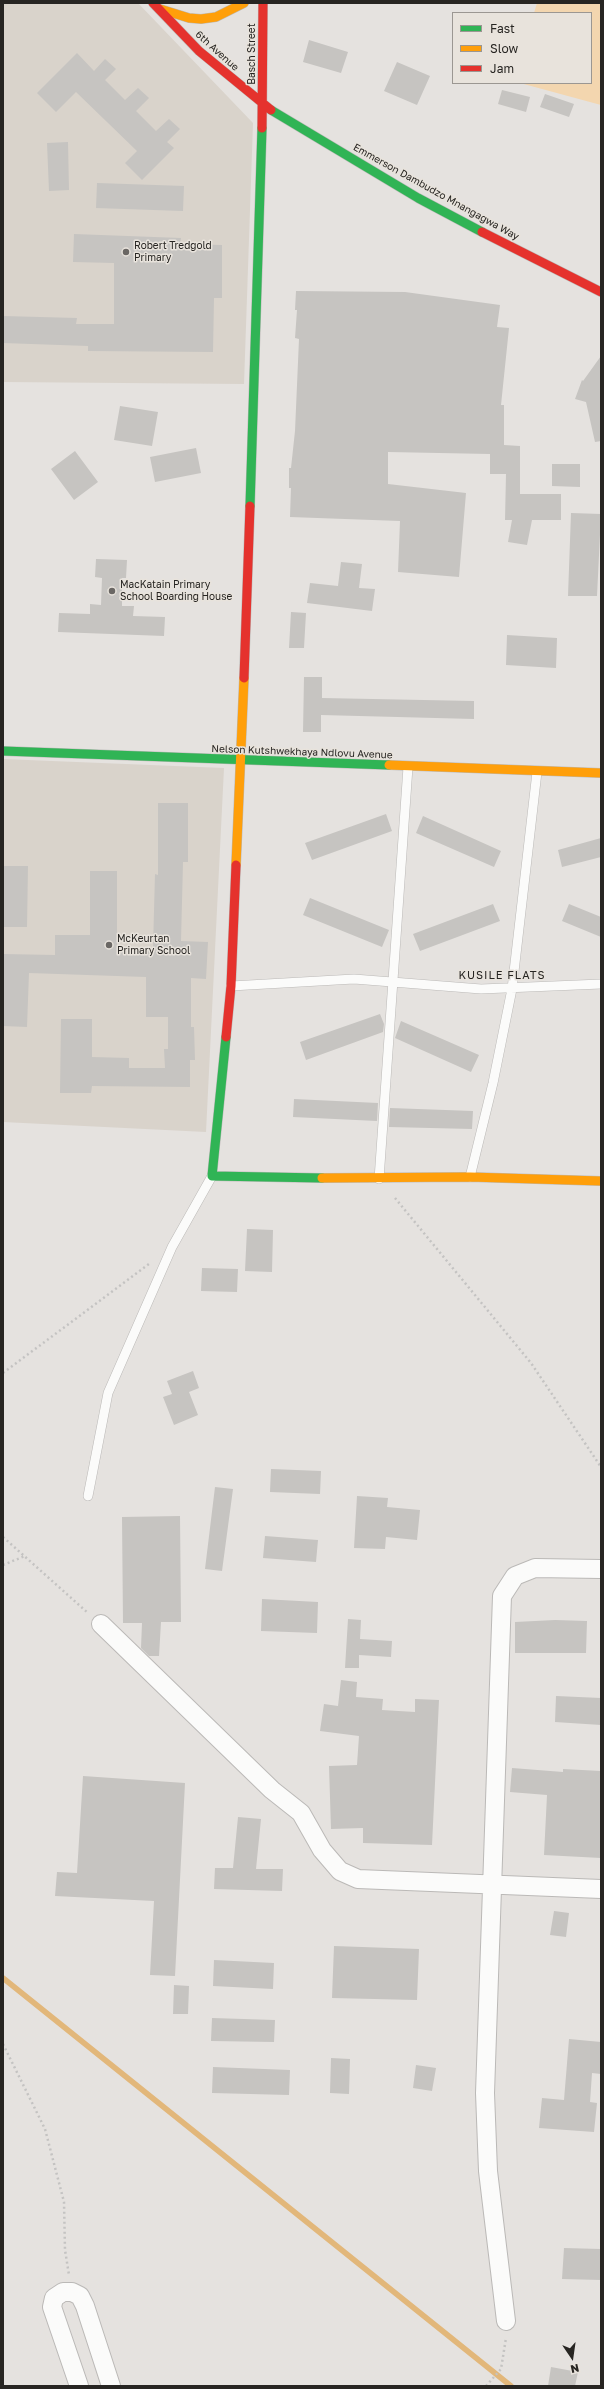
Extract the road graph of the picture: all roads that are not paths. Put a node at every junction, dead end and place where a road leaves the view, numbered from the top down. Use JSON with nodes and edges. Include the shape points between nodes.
{"nodes":[{"id":1,"x":244,"y":3,"type":"edge"},
{"id":2,"x":263,"y":3,"type":"edge"},
{"id":3,"x":156,"y":6,"type":"edge"},
{"id":4,"x":263,"y":105,"type":"junction"},
{"id":5,"x":601,"y":292,"type":"edge"},
{"id":6,"x":3,"y":751,"type":"edge"},
{"id":7,"x":241,"y":761,"type":"junction"},
{"id":8,"x":408,"y":767,"type":"junction"},
{"id":9,"x":537,"y":772,"type":"junction"},
{"id":10,"x":601,"y":773,"type":"edge"},
{"id":11,"x":393,"y":983,"type":"junction"},
{"id":12,"x":601,"y":984,"type":"edge"},
{"id":13,"x":231,"y":986,"type":"junction"},
{"id":14,"x":512,"y":989,"type":"junction"},
{"id":15,"x":212,"y":1176,"type":"junction"},
{"id":16,"x":470,"y":1177,"type":"junction"},
{"id":17,"x":379,"y":1180,"type":"junction"},
{"id":18,"x":601,"y":1181,"type":"edge"},
{"id":19,"x":88,"y":1496,"type":"dead end"},
{"id":20,"x":601,"y":1569,"type":"edge"},
{"id":21,"x":100,"y":1624,"type":"road end"},
{"id":22,"x":493,"y":1886,"type":"junction"},
{"id":23,"x":601,"y":1889,"type":"edge"},
{"id":24,"x":506,"y":2321,"type":"road end"},
{"id":25,"x":79,"y":2386,"type":"edge"},
{"id":26,"x":111,"y":2386,"type":"edge"}],
"edges":[{"from":1,"to":3,"type":"street","via":[[216,17],[201,19],[189,18]]},
{"from":2,"to":4,"type":"street","name":"Basch Street"},
{"from":3,"to":4,"type":"street","name":"6th Avenue","via":[[198,51]]},
{"from":4,"to":5,"type":"street","name":"Emmerson Dambudzo Mnangagwa Way","via":[[418,198],[532,259]]},
{"from":4,"to":7,"type":"street","name":"Basch Street"},
{"from":6,"to":7,"type":"street","name":"Nelson Kutshwekhaya Ndlovu Avenue"},
{"from":7,"to":8,"type":"street","name":"Nelson Kutshwekhaya Ndlovu Avenue"},
{"from":7,"to":13,"type":"street","name":"Basch Street"},
{"from":8,"to":9,"type":"street","name":"Nelson Kutshwekhaya Ndlovu Avenue"},
{"from":8,"to":11,"type":"lane"},
{"from":9,"to":10,"type":"street","name":"Nelson Kutshwekhaya Ndlovu Avenue"},
{"from":9,"to":14,"type":"lane"},
{"from":11,"to":13,"type":"lane","via":[[354,979]]},
{"from":11,"to":14,"type":"lane"},
{"from":11,"to":17,"type":"lane"},
{"from":12,"to":14,"type":"lane"},
{"from":13,"to":15,"type":"street","name":"Basch Street"},
{"from":14,"to":16,"type":"lane"},
{"from":15,"to":17,"type":"street"},
{"from":15,"to":19,"type":"lane","via":[[172,1247],[108,1393]]},
{"from":16,"to":17,"type":"street"},
{"from":16,"to":18,"type":"street"},
{"from":20,"to":22,"type":"street","via":[[535,1568],[515,1576],[502,1596]]},
{"from":21,"to":22,"type":"street","via":[[272,1790],[301,1813],[322,1850],[340,1871],[358,1879]]},
{"from":22,"to":23,"type":"street"},
{"from":22,"to":24,"type":"street","via":[[485,2092],[488,2171]]},
{"from":25,"to":26,"type":"street","via":[[52,2307],[54,2298],[62,2292],[72,2292],[80,2296]]}]}
